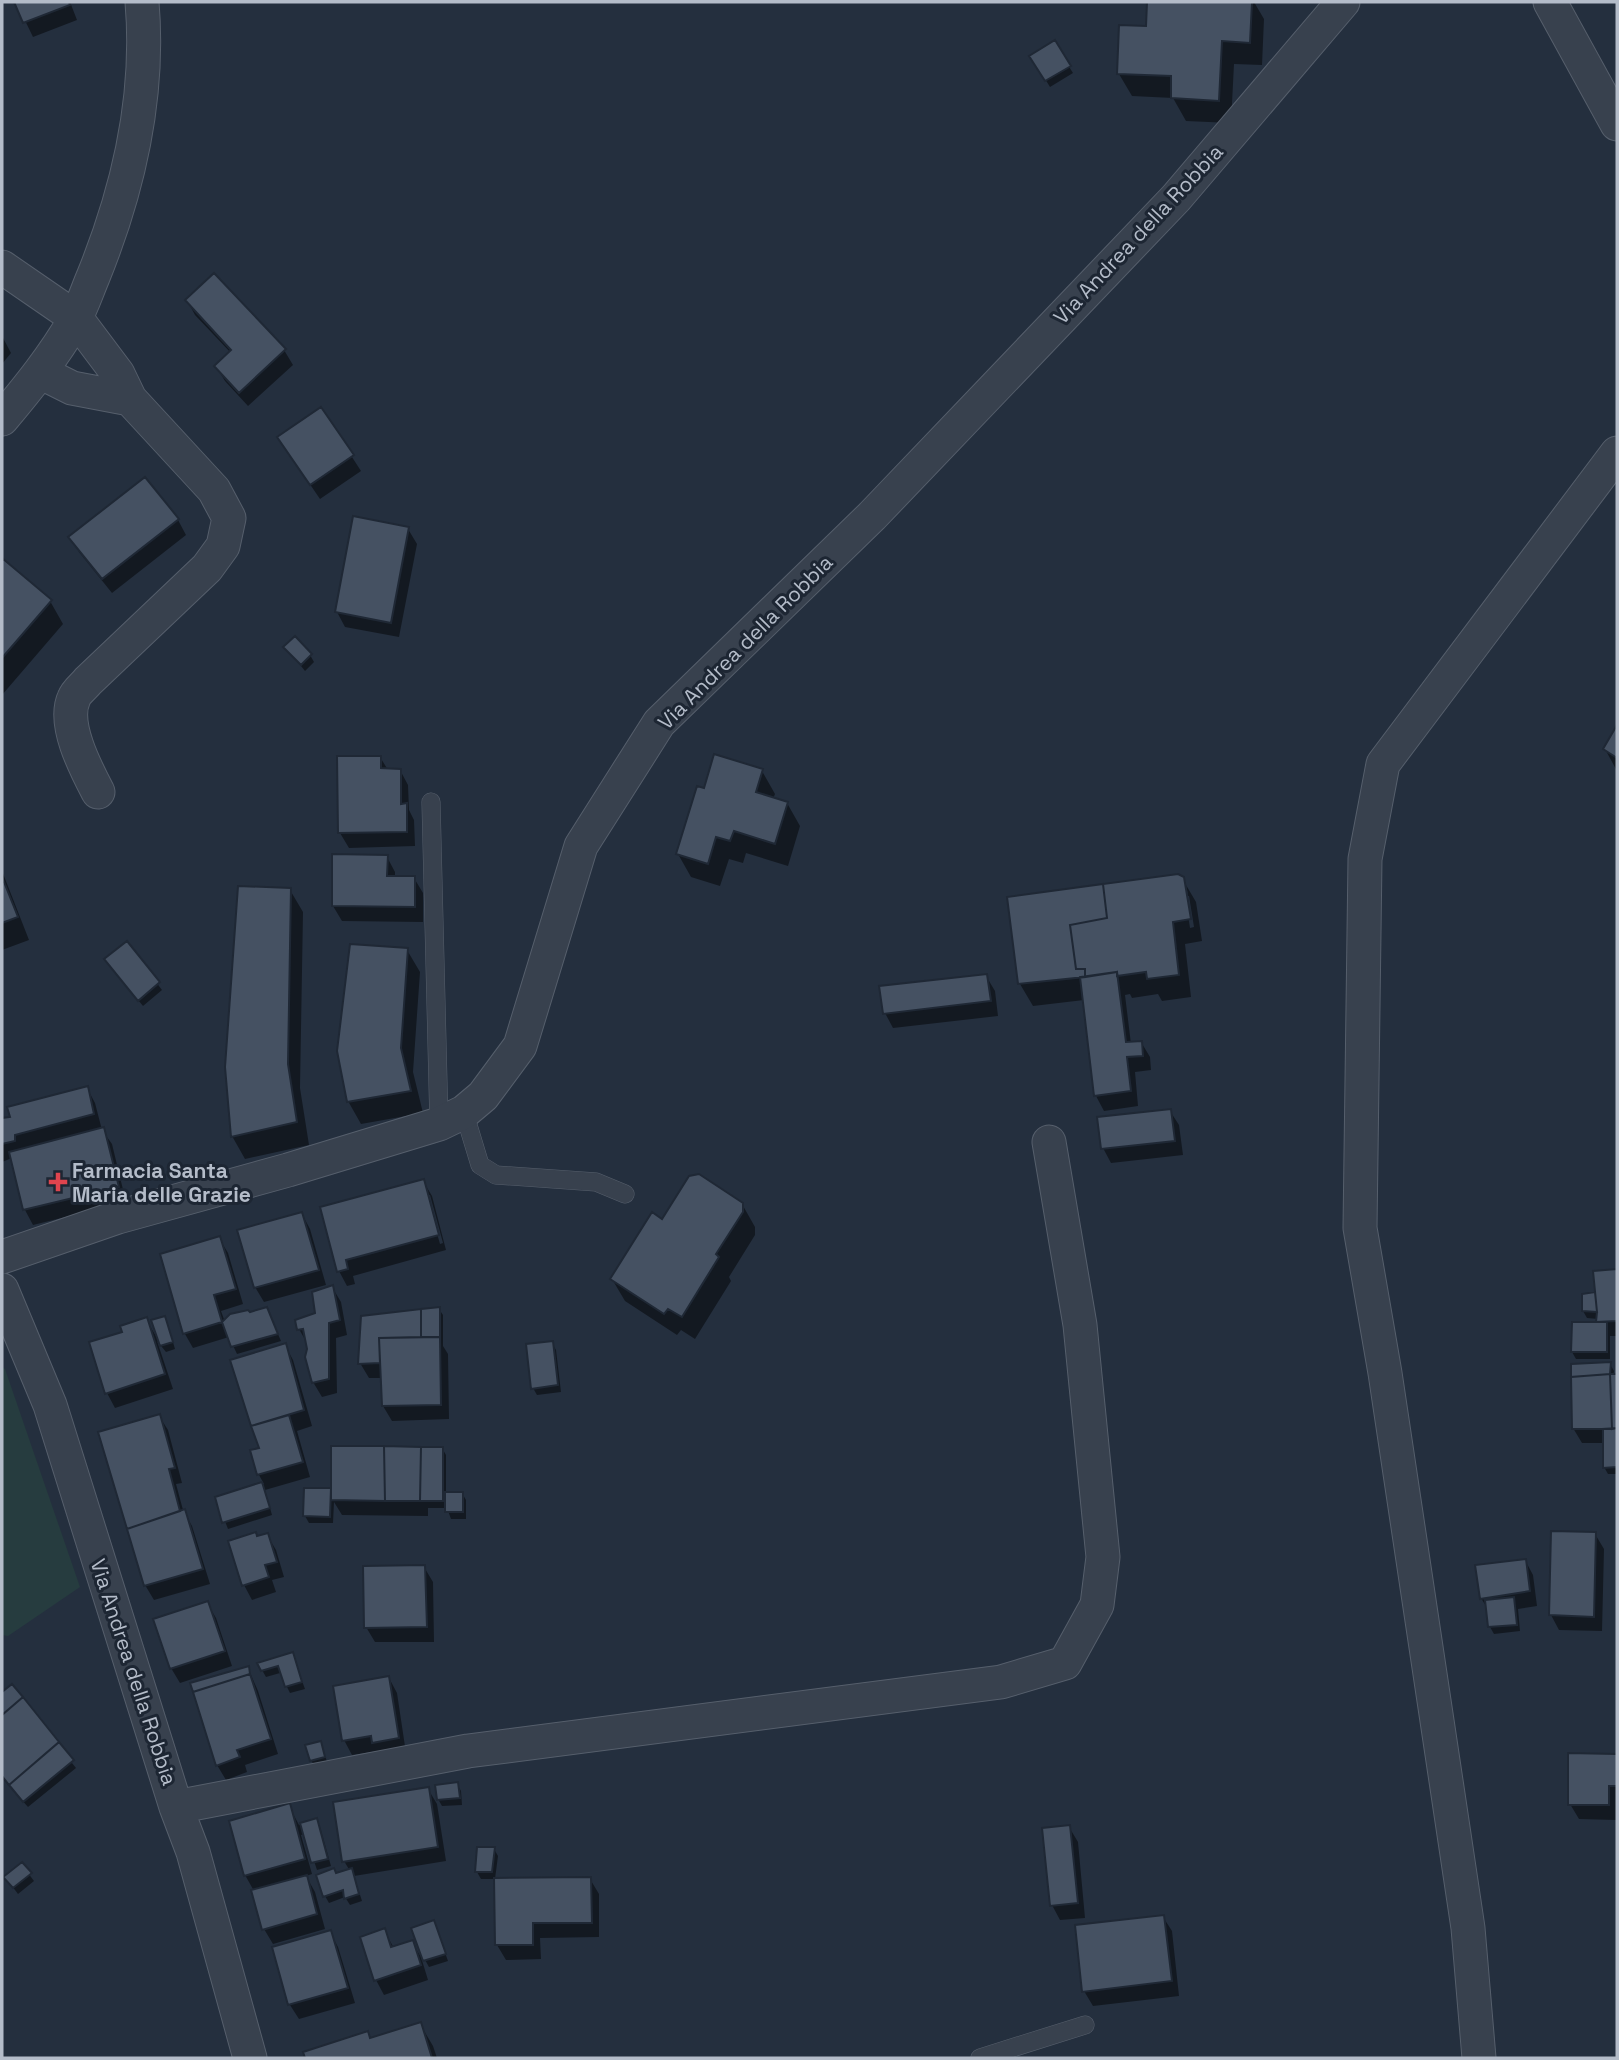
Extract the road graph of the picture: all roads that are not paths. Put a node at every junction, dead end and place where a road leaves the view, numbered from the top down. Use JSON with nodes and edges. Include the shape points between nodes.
{"nodes":[{"id":1,"x":142,"y":2,"type":"edge"},
{"id":2,"x":1343,"y":2,"type":"edge"},
{"id":3,"x":1550,"y":2,"type":"edge"},
{"id":4,"x":1617,"y":124,"type":"edge"},
{"id":5,"x":2,"y":267,"type":"edge"},
{"id":6,"x":76,"y":318,"type":"junction"},
{"id":7,"x":40,"y":372,"type":"junction"},
{"id":8,"x":130,"y":400,"type":"junction"},
{"id":9,"x":2,"y":419,"type":"edge"},
{"id":10,"x":1617,"y":453,"type":"edge"},
{"id":11,"x":98,"y":793,"type":"dead end"},
{"id":12,"x":431,"y":803,"type":"dead end"},
{"id":13,"x":451,"y":1118,"type":"junction"},
{"id":14,"x":1049,"y":1142,"type":"dead end"},
{"id":15,"x":625,"y":1194,"type":"dead end"},
{"id":16,"x":2,"y":1257,"type":"edge"},
{"id":17,"x":2,"y":1290,"type":"edge"},
{"id":18,"x":2,"y":1341,"type":"edge"},
{"id":19,"x":34,"y":1366,"type":"junction"},
{"id":20,"x":176,"y":1807,"type":"junction"},
{"id":21,"x":1085,"y":2025,"type":"dead end"},
{"id":22,"x":250,"y":2058,"type":"edge"},
{"id":23,"x":980,"y":2058,"type":"edge"},
{"id":24,"x":1479,"y":2058,"type":"edge"}],
"edges":[{"from":1,"to":6,"type":"street","via":[[140,100],[127,174],[108,239]]},
{"from":2,"to":13,"type":"street","name":"Via Andrea della Robbia","via":[[1176,198],[872,516],[659,723],[581,846],[520,1046],[483,1096]]},
{"from":3,"to":4,"type":"street"},
{"from":5,"to":6,"type":"street"},
{"from":6,"to":7,"type":"street"},
{"from":6,"to":8,"type":"street","via":[[118,374]]},
{"from":7,"to":8,"type":"street","via":[[72,388]]},
{"from":7,"to":9,"type":"street"},
{"from":8,"to":11,"type":"street","via":[[214,490],[229,518],[223,546],[207,568],[74,699],[72,726],[79,756]]},
{"from":10,"to":24,"type":"street","via":[[1383,764],[1364,859],[1360,1228],[1466,1914]]},
{"from":12,"to":13,"type":"lane"},
{"from":13,"to":15,"type":"lane","via":[[480,1165],[496,1175],[596,1182]]},
{"from":13,"to":16,"type":"street","name":"Via Andrea della Robbia","via":[[118,1217]]},
{"from":14,"to":20,"type":"street","via":[[1080,1325],[1103,1557],[1097,1605],[1065,1664],[1001,1682],[468,1751]]},
{"from":17,"to":19,"type":"street","name":"Via Andrea della Robbia"},
{"from":18,"to":19,"type":"street"},
{"from":19,"to":20,"type":"street","name":"Via Andrea della Robbia"},
{"from":20,"to":22,"type":"street","name":"Via Andrea della Robbia","via":[[193,1852]]},
{"from":21,"to":23,"type":"lane"}]}
